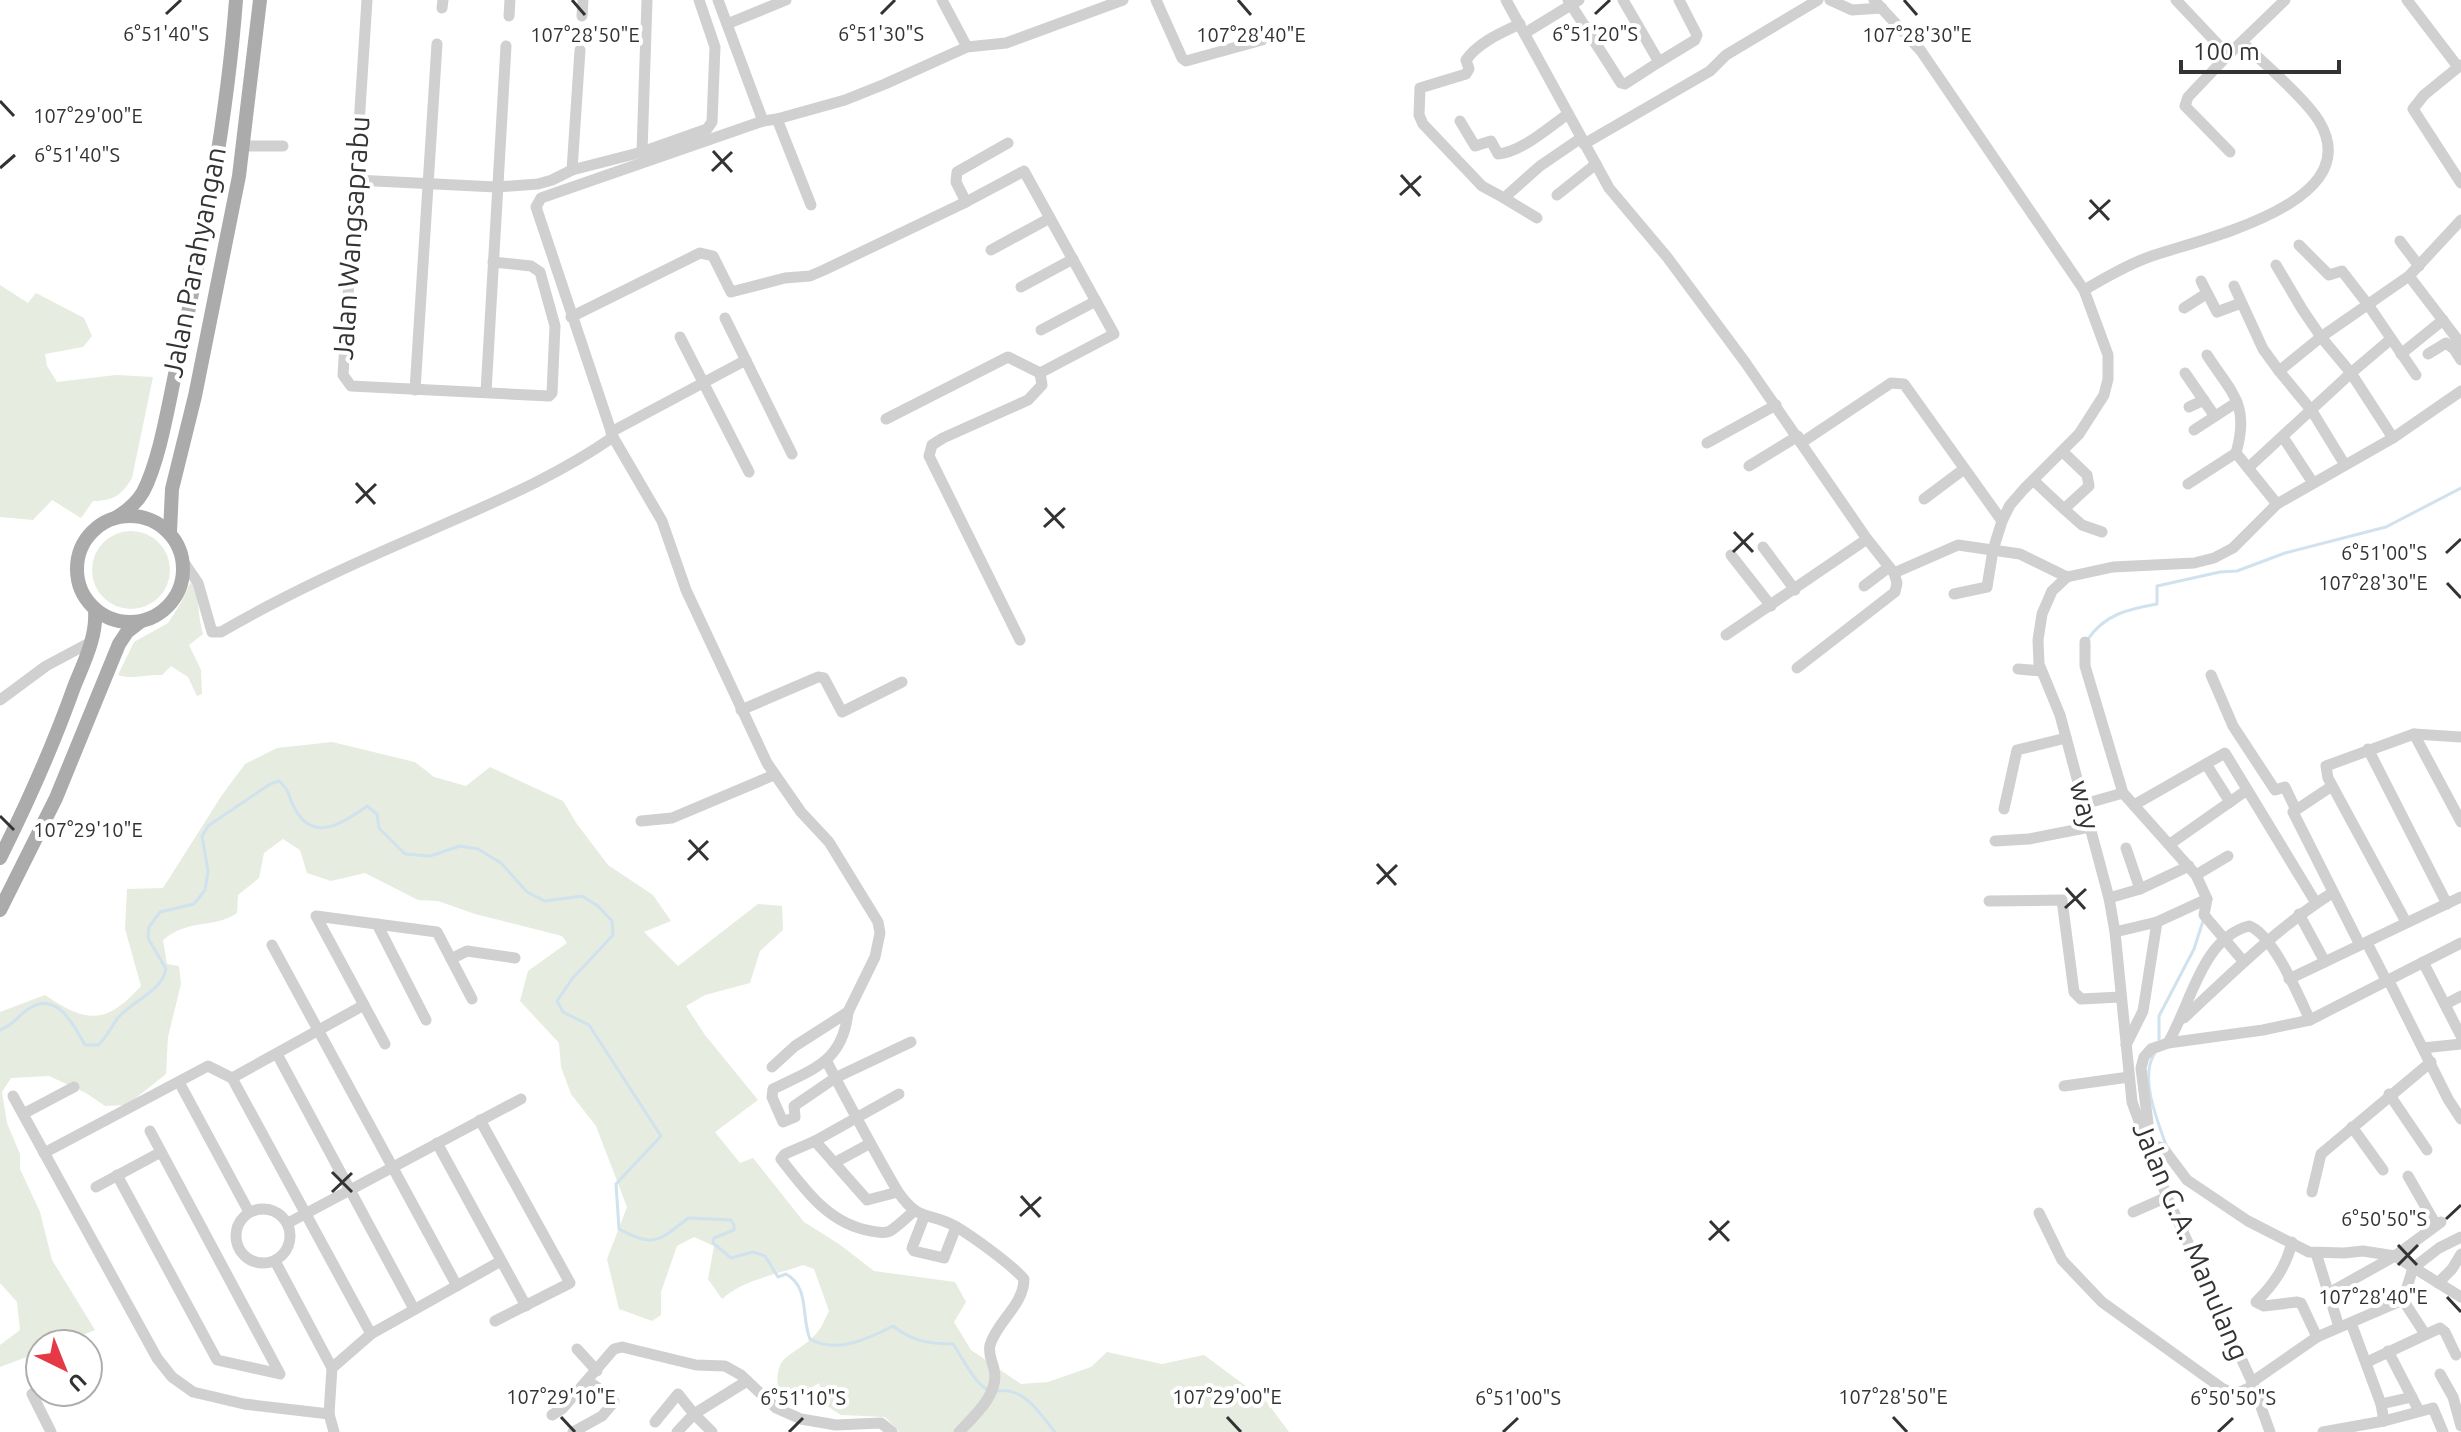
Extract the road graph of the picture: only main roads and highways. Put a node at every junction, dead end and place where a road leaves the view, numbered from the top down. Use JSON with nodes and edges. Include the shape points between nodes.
{"nodes":[{"id":1,"x":236,"y":0,"type":"edge"},
{"id":2,"x":260,"y":0,"type":"edge"},
{"id":3,"x":117,"y":517,"type":"junction"},
{"id":4,"x":170,"y":532,"type":"junction"},
{"id":5,"x":95,"y":610,"type":"junction"},
{"id":6,"x":140,"y":621,"type":"junction"},
{"id":7,"x":0,"y":858,"type":"edge"},
{"id":8,"x":0,"y":910,"type":"edge"}],
"edges":[{"from":1,"to":3,"type":"main road","name":"Jalan Parahyangan","via":[[205,231],[168,405],[144,491]]},
{"from":2,"to":4,"type":"main road","name":"Jalan Parahyangan","via":[[243,146],[212,316],[172,489]]},
{"from":3,"to":4,"type":"main road","via":[[145,517]]},
{"from":3,"to":5,"type":"main road","via":[[89,534],[78,557],[78,582]]},
{"from":4,"to":6,"type":"main road","via":[[183,561],[178,593],[155,616]]},
{"from":5,"to":6,"type":"main road","via":[[124,622]]},
{"from":5,"to":7,"type":"main road","via":[[91,642],[52,747]]},
{"from":6,"to":8,"type":"main road","via":[[119,644],[61,786]]}]}
